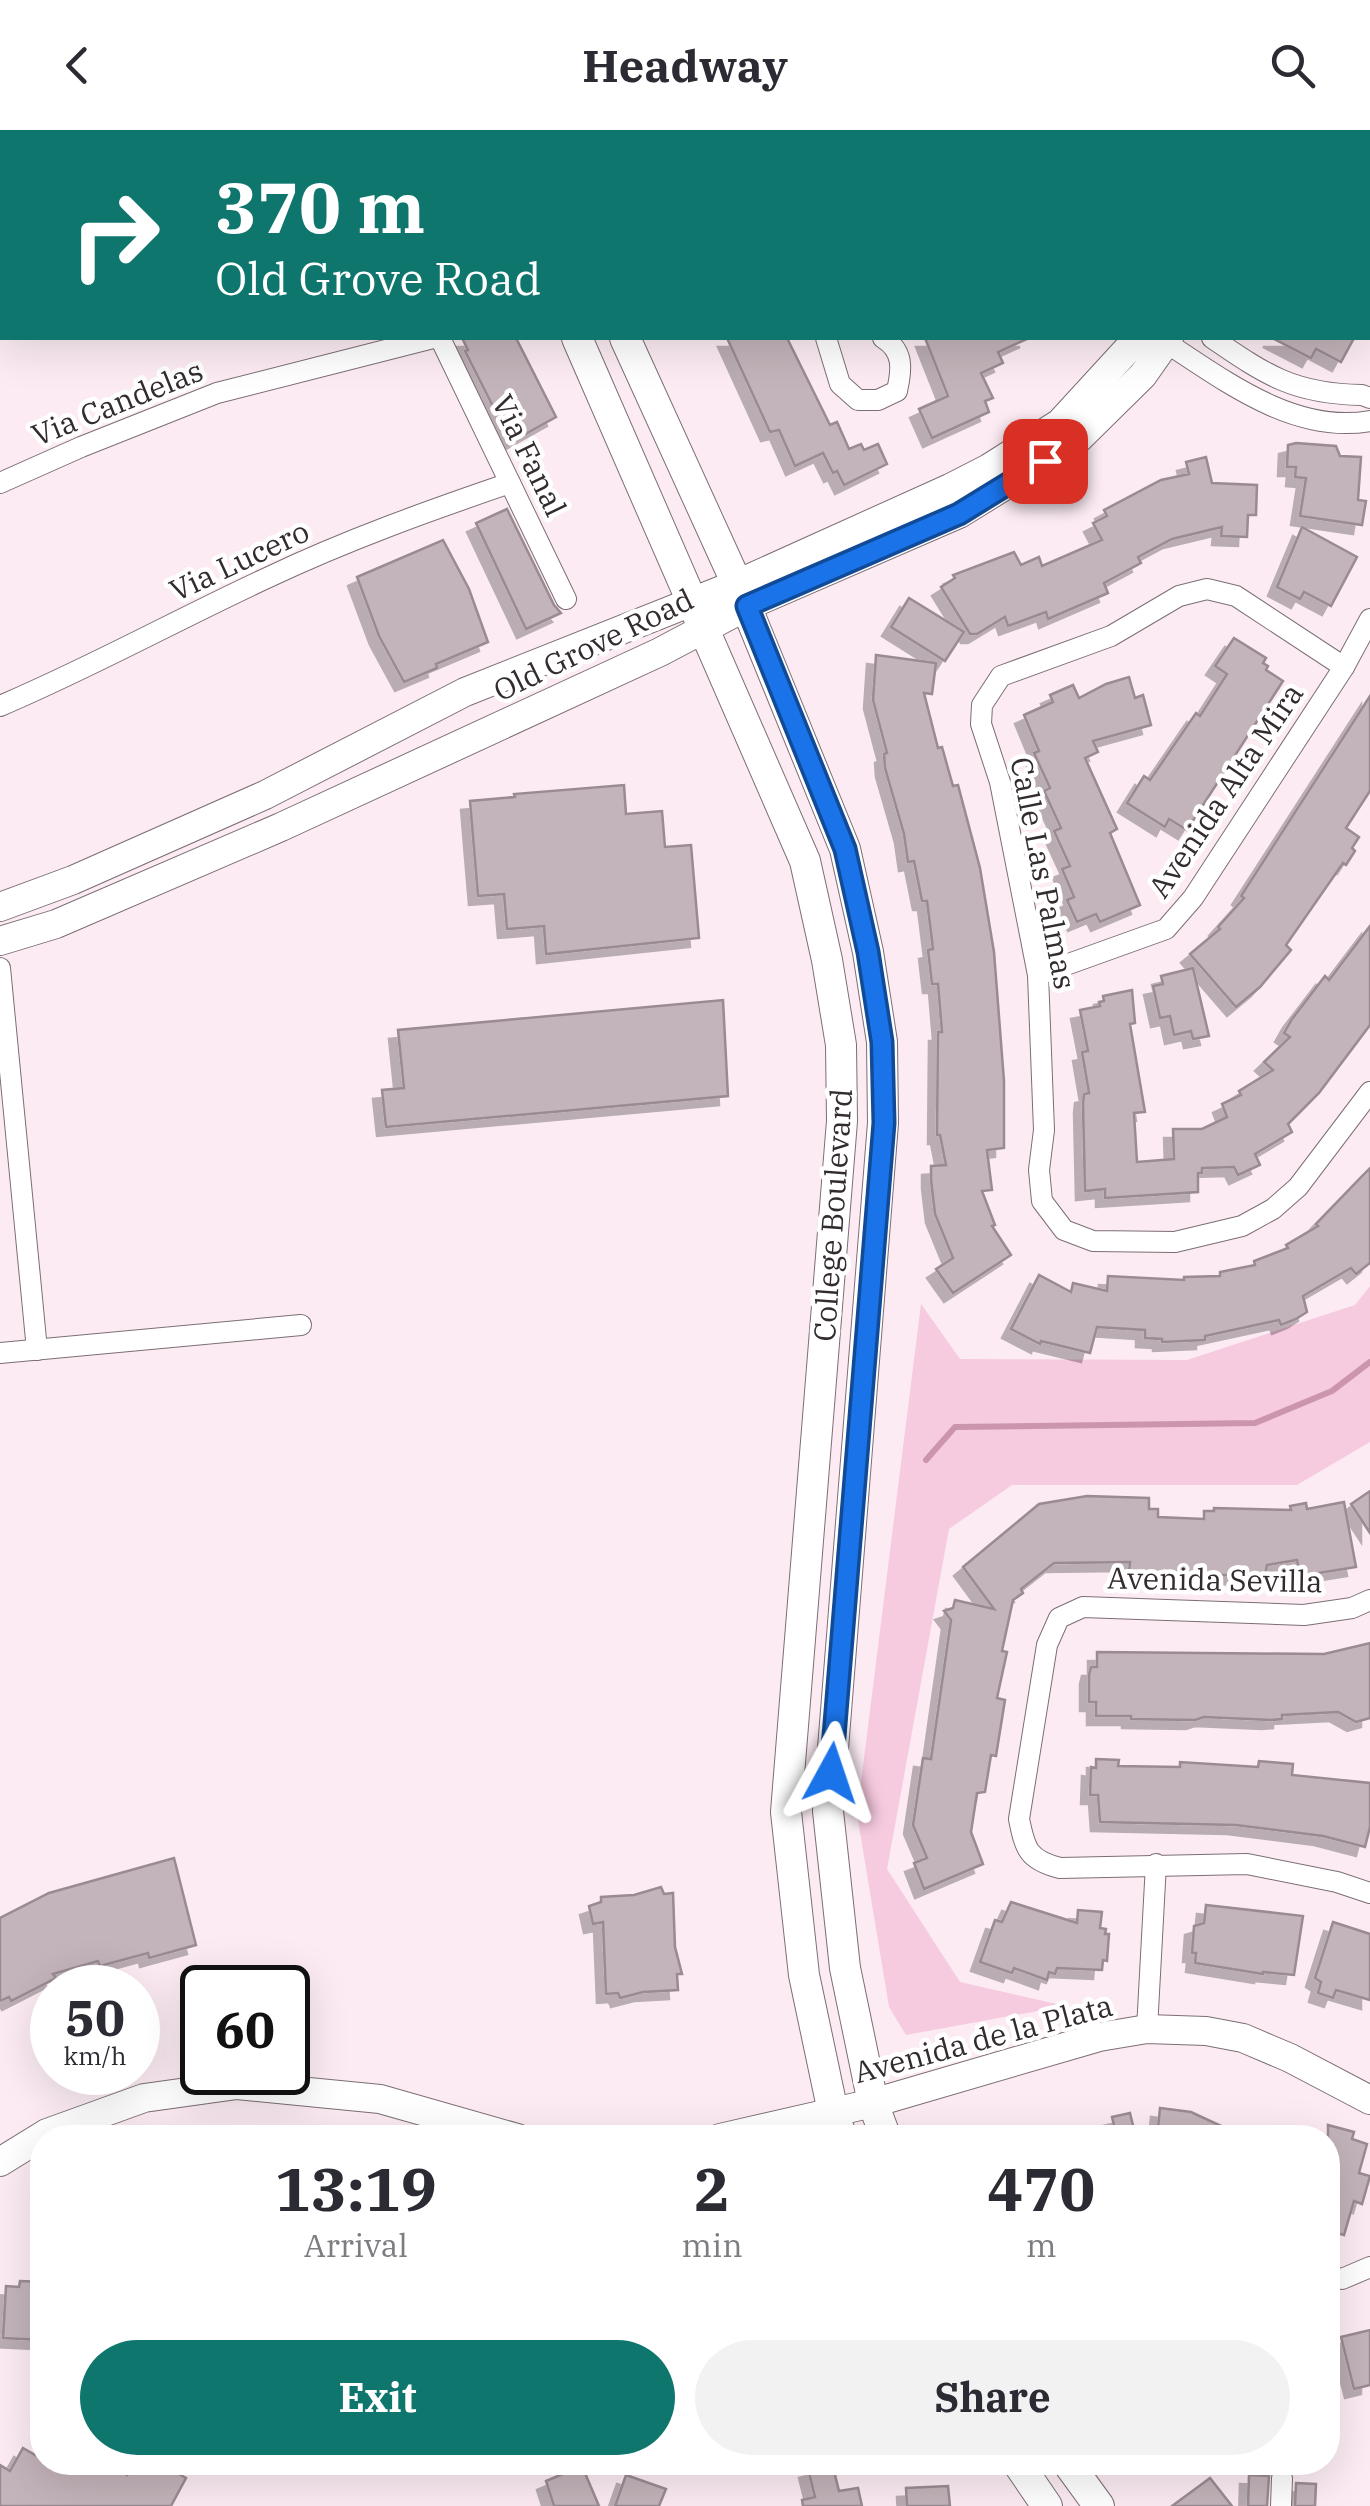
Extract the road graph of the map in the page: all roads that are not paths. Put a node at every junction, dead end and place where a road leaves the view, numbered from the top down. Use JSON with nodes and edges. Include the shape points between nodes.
{"nodes":[{"id":1,"x":428,"y":340,"type":"edge"},
{"id":2,"x":437,"y":340,"type":"edge"},
{"id":3,"x":578,"y":340,"type":"edge"},
{"id":4,"x":626,"y":340,"type":"edge"},
{"id":5,"x":827,"y":340,"type":"edge"},
{"id":6,"x":886,"y":340,"type":"edge"},
{"id":7,"x":1158,"y":340,"type":"edge"},
{"id":8,"x":1160,"y":340,"type":"edge"},
{"id":9,"x":1215,"y":340,"type":"edge"},
{"id":10,"x":1370,"y":398,"type":"edge"},
{"id":11,"x":1370,"y":421,"type":"edge"},
{"id":12,"x":510,"y":482,"type":"junction"},
{"id":13,"x":0,"y":484,"type":"edge"},
{"id":14,"x":742,"y":595,"type":"junction"},
{"id":15,"x":566,"y":599,"type":"dead end"},
{"id":16,"x":699,"y":615,"type":"junction"},
{"id":17,"x":1370,"y":619,"type":"edge"},
{"id":18,"x":1344,"y":667,"type":"junction"},
{"id":19,"x":0,"y":706,"type":"edge"},
{"id":20,"x":0,"y":907,"type":"edge"},
{"id":21,"x":0,"y":941,"type":"edge"},
{"id":22,"x":0,"y":968,"type":"edge"},
{"id":23,"x":1038,"y":975,"type":"junction"},
{"id":24,"x":1370,"y":1092,"type":"edge"},
{"id":25,"x":301,"y":1325,"type":"dead end"},
{"id":26,"x":37,"y":1350,"type":"junction"},
{"id":27,"x":0,"y":1353,"type":"edge"},
{"id":28,"x":1370,"y":1600,"type":"edge"},
{"id":29,"x":1156,"y":1864,"type":"junction"},
{"id":30,"x":1370,"y":1892,"type":"edge"},
{"id":31,"x":1147,"y":2029,"type":"junction"},
{"id":32,"x":1370,"y":2100,"type":"edge"},
{"id":33,"x":873,"y":2103,"type":"junction"},
{"id":34,"x":68,"y":2125,"type":"edge"},
{"id":35,"x":471,"y":2125,"type":"edge"},
{"id":36,"x":838,"y":2125,"type":"edge"},
{"id":37,"x":881,"y":2125,"type":"edge"},
{"id":38,"x":30,"y":2143,"type":"edge"},
{"id":39,"x":0,"y":2162,"type":"edge"},
{"id":40,"x":1370,"y":2267,"type":"edge"},
{"id":41,"x":1340,"y":2278,"type":"edge"},
{"id":42,"x":1026,"y":2475,"type":"edge"},
{"id":43,"x":1076,"y":2475,"type":"edge"},
{"id":44,"x":1282,"y":2478,"type":"dead end"},
{"id":45,"x":1047,"y":2506,"type":"edge"},
{"id":46,"x":1099,"y":2506,"type":"edge"},
{"id":47,"x":1281,"y":2506,"type":"edge"}],
"edges":[{"from":1,"to":13,"type":"street","name":"Via Candelas","via":[[217,393]]},
{"from":2,"to":12,"type":"street","name":"Via Fanal"},
{"from":3,"to":16,"type":"main road","name":"College Boulevard"},
{"from":4,"to":14,"type":"main road","name":"College Boulevard"},
{"from":5,"to":6,"type":"street","via":[[840,384],[858,400],[897,391],[903,366]]},
{"from":7,"to":14,"type":"street","name":"Old Grove Road","via":[[1143,375],[1074,444],[959,514]]},
{"from":8,"to":11,"type":"street","via":[[1285,412]]},
{"from":9,"to":10,"type":"street","via":[[1264,374],[1303,389]]},
{"from":12,"to":15,"type":"street","name":"Via Fanal"},
{"from":12,"to":19,"type":"street","name":"Via Lucero","via":[[384,526]]},
{"from":14,"to":16,"type":"street","name":"Old Grove Road"},
{"from":14,"to":33,"type":"main road","name":"College Boulevard","via":[[845,849],[882,1042],[884,1123],[828,1811],[846,1968]]},
{"from":16,"to":20,"type":"street","name":"Old Grove Road","via":[[464,692],[265,794]]},
{"from":16,"to":21,"type":"street","name":"Old Grove Road","via":[[660,652],[281,828],[56,924]]},
{"from":16,"to":36,"type":"main road","name":"College Boulevard","via":[[805,861],[841,1045],[842,1121],[786,1812],[804,1975]]},
{"from":17,"to":18,"type":"street","name":"Avenida Alta Mira"},
{"from":18,"to":23,"type":"street","name":"Avenida Alta Mira","via":[[1166,929]]},
{"from":18,"to":23,"type":"street","name":"Calle Las Palmas","via":[[1236,596],[1206,589],[1179,596],[1111,636],[1001,676],[982,705],[980,724],[1000,782]]},
{"from":22,"to":26,"type":"street"},
{"from":23,"to":24,"type":"street","name":"Calle Las Palmas","via":[[1042,1201],[1064,1230],[1092,1242],[1175,1242],[1242,1226],[1298,1187]]},
{"from":25,"to":26,"type":"street"},
{"from":26,"to":27,"type":"street"},
{"from":28,"to":29,"type":"street","name":"Avenida Sevilla","via":[[1304,1615],[1083,1608],[1059,1618],[1046,1645],[1019,1819],[1024,1846],[1042,1863],[1060,1868]]},
{"from":29,"to":30,"type":"street","via":[[1247,1864]]},
{"from":29,"to":31,"type":"street"},
{"from":31,"to":32,"type":"street","name":"Avenida de la Plata","via":[[1242,2038]]},
{"from":31,"to":33,"type":"street","name":"Avenida de la Plata"},
{"from":33,"to":36,"type":"street","name":"Avenida de la Plata"},
{"from":33,"to":37,"type":"main road","name":"College Boulevard"},
{"from":34,"to":35,"type":"street","via":[[144,2098],[236,2086],[380,2099]]},
{"from":38,"to":39,"type":"street"},
{"from":40,"to":41,"type":"street"},
{"from":42,"to":45,"type":"main road"},
{"from":43,"to":46,"type":"main road"},
{"from":44,"to":47,"type":"street"}]}
